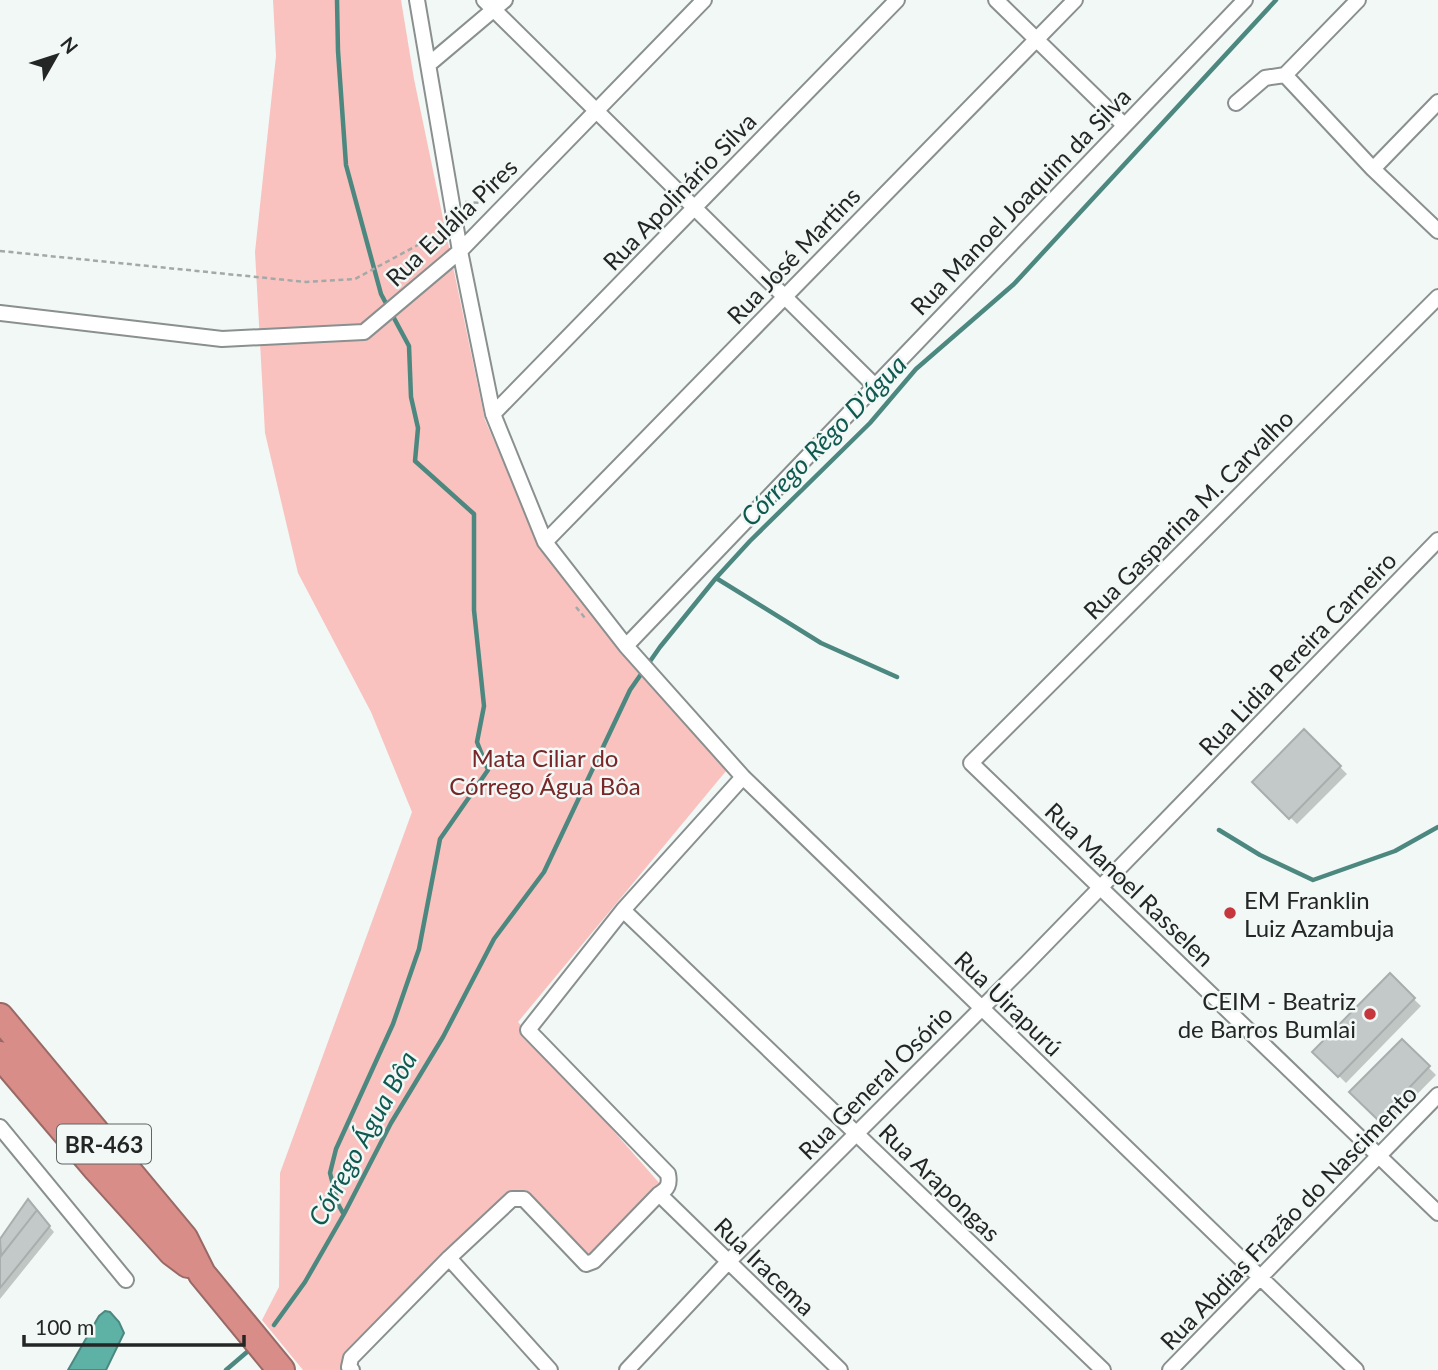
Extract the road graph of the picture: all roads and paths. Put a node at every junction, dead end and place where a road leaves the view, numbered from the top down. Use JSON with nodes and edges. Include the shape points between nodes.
{"nodes":[{"id":1,"x":417,"y":0,"type":"edge"},
{"id":2,"x":704,"y":0,"type":"edge"},
{"id":3,"x":897,"y":0,"type":"edge"},
{"id":4,"x":996,"y":0,"type":"edge"},
{"id":5,"x":1075,"y":0,"type":"edge"},
{"id":6,"x":1245,"y":0,"type":"edge"},
{"id":7,"x":1358,"y":0,"type":"edge"},
{"id":8,"x":495,"y":3,"type":"edge"},
{"id":9,"x":1036,"y":40,"type":"junction"},
{"id":10,"x":428,"y":65,"type":"junction"},
{"id":11,"x":1285,"y":75,"type":"junction"},
{"id":12,"x":1438,"y":102,"type":"edge"},
{"id":13,"x":1236,"y":103,"type":"dead end"},
{"id":14,"x":597,"y":111,"type":"junction"},
{"id":15,"x":1124,"y":125,"type":"junction"},
{"id":16,"x":1373,"y":169,"type":"junction"},
{"id":17,"x":451,"y":201,"type":"junction"},
{"id":18,"x":503,"y":205,"type":"junction"},
{"id":19,"x":694,"y":208,"type":"junction"},
{"id":20,"x":447,"y":229,"type":"dead end"},
{"id":21,"x":1438,"y":231,"type":"edge"},
{"id":22,"x":0,"y":251,"type":"edge"},
{"id":23,"x":460,"y":251,"type":"junction"},
{"id":24,"x":784,"y":296,"type":"junction"},
{"id":25,"x":1438,"y":297,"type":"edge"},
{"id":26,"x":0,"y":313,"type":"edge"},
{"id":27,"x":874,"y":386,"type":"junction"},
{"id":28,"x":493,"y":414,"type":"junction"},
{"id":29,"x":1438,"y":540,"type":"edge"},
{"id":30,"x":545,"y":542,"type":"junction"},
{"id":31,"x":626,"y":646,"type":"junction"},
{"id":32,"x":971,"y":763,"type":"joint"},
{"id":33,"x":743,"y":777,"type":"junction"},
{"id":34,"x":1188,"y":798,"type":"joint"},
{"id":35,"x":1101,"y":888,"type":"junction"},
{"id":36,"x":624,"y":908,"type":"junction"},
{"id":37,"x":981,"y":1008,"type":"junction"},
{"id":38,"x":0,"y":1017,"type":"edge"},
{"id":39,"x":0,"y":1055,"type":"edge"},
{"id":40,"x":1438,"y":1095,"type":"edge"},
{"id":41,"x":0,"y":1127,"type":"edge"},
{"id":42,"x":856,"y":1133,"type":"junction"},
{"id":43,"x":1379,"y":1156,"type":"junction"},
{"id":44,"x":659,"y":1194,"type":"junction"},
{"id":45,"x":1438,"y":1213,"type":"edge"},
{"id":46,"x":449,"y":1258,"type":"junction"},
{"id":47,"x":728,"y":1262,"type":"junction"},
{"id":48,"x":202,"y":1274,"type":"junction"},
{"id":49,"x":1260,"y":1277,"type":"junction"},
{"id":50,"x":126,"y":1280,"type":"dead end"},
{"id":51,"x":274,"y":1361,"type":"edge"},
{"id":52,"x":352,"y":1370,"type":"edge"},
{"id":53,"x":550,"y":1370,"type":"edge"},
{"id":54,"x":627,"y":1370,"type":"edge"},
{"id":55,"x":840,"y":1370,"type":"edge"},
{"id":56,"x":1103,"y":1370,"type":"edge"},
{"id":57,"x":1170,"y":1370,"type":"edge"},
{"id":58,"x":1356,"y":1370,"type":"edge"}],
"edges":[{"from":1,"to":10,"type":"street","name":"Rua Uirapurú"},
{"from":2,"to":14,"type":"street","name":"Rua Eulália Pires"},
{"from":3,"to":19,"type":"street","name":"Rua Apolinário Silva"},
{"from":4,"to":9,"type":"street"},
{"from":5,"to":9,"type":"street","name":"Rua José Martins"},
{"from":6,"to":15,"type":"street","name":"Rua Manoel Joaquim da Silva"},
{"from":7,"to":11,"type":"street"},
{"from":8,"to":10,"type":"street"},
{"from":8,"to":14,"type":"street"},
{"from":9,"to":15,"type":"street"},
{"from":9,"to":24,"type":"street","name":"Rua José Martins"},
{"from":10,"to":17,"type":"street","name":"Rua Uirapurú"},
{"from":11,"to":13,"type":"street","via":[[1265,78]]},
{"from":11,"to":16,"type":"street"},
{"from":12,"to":16,"type":"street"},
{"from":14,"to":18,"type":"street","name":"Rua Eulália Pires"},
{"from":14,"to":19,"type":"street"},
{"from":15,"to":27,"type":"street","name":"Rua Manoel Joaquim da Silva"},
{"from":16,"to":21,"type":"street"},
{"from":17,"to":18,"type":"path"},
{"from":17,"to":23,"type":"street","name":"Rua Uirapurú"},
{"from":18,"to":23,"type":"street","name":"Rua Eulália Pires"},
{"from":19,"to":24,"type":"street"},
{"from":19,"to":28,"type":"street","name":"Rua Apolinário Silva"},
{"from":20,"to":22,"type":"path","via":[[355,279],[306,282]]},
{"from":23,"to":26,"type":"street","name":"Rua Eulália Pires","via":[[364,332],[222,339]]},
{"from":23,"to":28,"type":"street","name":"Rua Uirapurú"},
{"from":24,"to":27,"type":"street"},
{"from":24,"to":30,"type":"street","name":"Rua José Martins"},
{"from":25,"to":32,"type":"street","name":"Rua Gasparina M. Carvalho"},
{"from":27,"to":31,"type":"street","name":"Rua Manoel Joaquim da Silva"},
{"from":28,"to":30,"type":"street","name":"Rua Uirapurú"},
{"from":29,"to":34,"type":"street","name":"Rua Lidia Pereira Carneiro"},
{"from":30,"to":31,"type":"street","name":"Rua Uirapurú"},
{"from":31,"to":33,"type":"street","name":"Rua Uirapurú"},
{"from":32,"to":35,"type":"street","name":"Rua Manoel Rasselen"},
{"from":33,"to":36,"type":"street"},
{"from":33,"to":37,"type":"street","name":"Rua Uirapurú"},
{"from":34,"to":35,"type":"street","name":"Rua General Osório"},
{"from":35,"to":37,"type":"street","name":"Rua General Osório"},
{"from":35,"to":43,"type":"street","name":"Rua Manoel Rasselen"},
{"from":36,"to":42,"type":"street","name":"Rua Arapongas"},
{"from":36,"to":44,"type":"street","via":[[528,1030],[668,1174],[666,1190]]},
{"from":37,"to":42,"type":"street","name":"Rua General Osório"},
{"from":37,"to":49,"type":"street","name":"Rua Uirapurú"},
{"from":38,"to":48,"type":"highway","number":"BR-463","via":[[184,1238]]},
{"from":39,"to":48,"type":"highway","number":"BR-463","via":[[172,1252]]},
{"from":40,"to":43,"type":"street","name":"Rua Abdias Frazão do Nascimento"},
{"from":41,"to":50,"type":"street"},
{"from":42,"to":47,"type":"street","name":"Rua General Osório"},
{"from":42,"to":56,"type":"street","name":"Rua Arapongas"},
{"from":43,"to":45,"type":"street","name":"Rua Manoel Rasselen"},
{"from":43,"to":49,"type":"street","name":"Rua Abdias Frazão do Nascimento"},
{"from":44,"to":46,"type":"street","via":[[591,1264],[519,1198],[512,1199]]},
{"from":44,"to":47,"type":"street","name":"Rua Iracema"},
{"from":46,"to":52,"type":"street","via":[[351,1358]]},
{"from":46,"to":53,"type":"street"},
{"from":47,"to":54,"type":"street","name":"Rua General Osório"},
{"from":47,"to":55,"type":"street","name":"Rua Iracema"},
{"from":48,"to":51,"type":"highway","number":"BR-463"},
{"from":49,"to":57,"type":"street","name":"Rua Abdias Frazão do Nascimento"},
{"from":49,"to":58,"type":"street","name":"Rua Uirapurú"}]}
